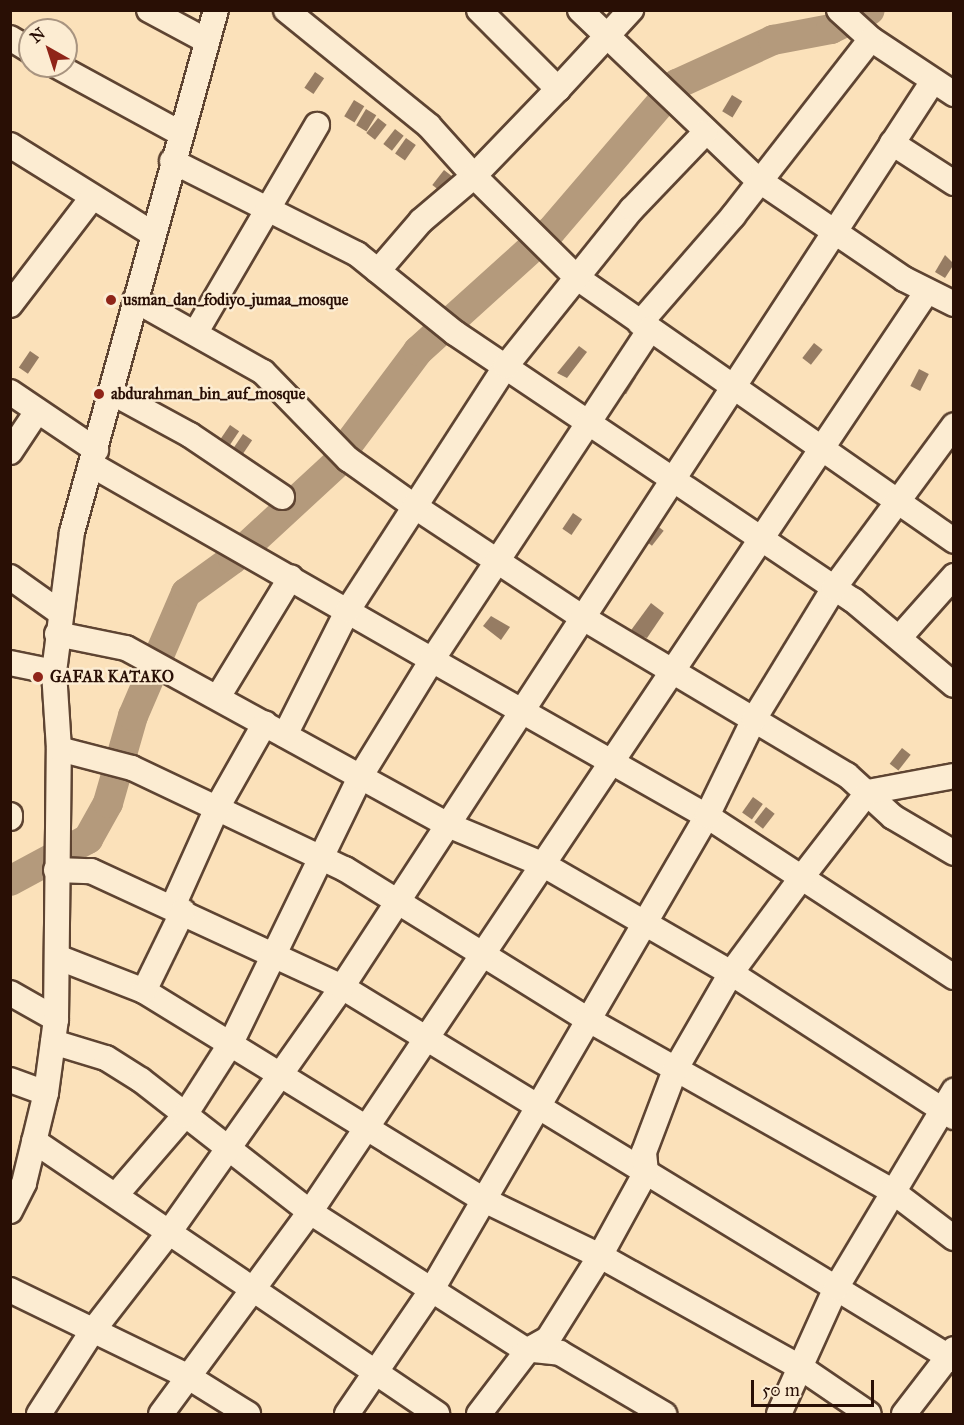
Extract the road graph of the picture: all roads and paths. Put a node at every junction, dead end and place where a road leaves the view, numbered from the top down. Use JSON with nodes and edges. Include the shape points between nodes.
{"nodes":[{"id":1,"x":149,"y":10,"type":"edge"},
{"id":2,"x":216,"y":10,"type":"edge"},
{"id":3,"x":286,"y":10,"type":"edge"},
{"id":4,"x":479,"y":10,"type":"edge"},
{"id":5,"x":580,"y":10,"type":"edge"},
{"id":6,"x":631,"y":10,"type":"edge"},
{"id":7,"x":854,"y":24,"type":"edge"},
{"id":8,"x":608,"y":35,"type":"junction"},
{"id":9,"x":207,"y":41,"type":"junction"},
{"id":10,"x":78,"y":77,"type":"edge"},
{"id":11,"x":933,"y":81,"type":"junction"},
{"id":12,"x":558,"y":89,"type":"junction"},
{"id":13,"x":954,"y":94,"type":"edge"},
{"id":14,"x":317,"y":125,"type":"dead end"},
{"id":15,"x":180,"y":133,"type":"junction"},
{"id":16,"x":705,"y":133,"type":"junction"},
{"id":17,"x":892,"y":143,"type":"junction"},
{"id":18,"x":10,"y":145,"type":"edge"},
{"id":19,"x":172,"y":161,"type":"junction"},
{"id":20,"x":474,"y":176,"type":"junction"},
{"id":21,"x":757,"y":179,"type":"junction"},
{"id":22,"x":954,"y":183,"type":"edge"},
{"id":23,"x":92,"y":199,"type":"junction"},
{"id":24,"x":265,"y":208,"type":"junction"},
{"id":25,"x":833,"y":232,"type":"junction"},
{"id":26,"x":153,"y":234,"type":"junction"},
{"id":27,"x":378,"y":271,"type":"junction"},
{"id":28,"x":576,"y":278,"type":"junction"},
{"id":29,"x":926,"y":293,"type":"junction"},
{"id":30,"x":135,"y":300,"type":"junction"},
{"id":31,"x":954,"y":304,"type":"edge"},
{"id":32,"x":10,"y":305,"type":"edge"},
{"id":33,"x":645,"y":326,"type":"junction"},
{"id":34,"x":196,"y":332,"type":"junction"},
{"id":35,"x":506,"y":366,"type":"junction"},
{"id":36,"x":731,"y":389,"type":"junction"},
{"id":37,"x":10,"y":392,"type":"edge"},
{"id":38,"x":111,"y":392,"type":"junction"},
{"id":39,"x":36,"y":412,"type":"junction"},
{"id":40,"x":587,"y":422,"type":"junction"},
{"id":41,"x":954,"y":425,"type":"edge"},
{"id":42,"x":819,"y":451,"type":"junction"},
{"id":43,"x":10,"y":452,"type":"edge"},
{"id":44,"x":94,"y":458,"type":"junction"},
{"id":45,"x":671,"y":479,"type":"junction"},
{"id":46,"x":282,"y":497,"type":"dead end"},
{"id":47,"x":896,"y":500,"type":"junction"},
{"id":48,"x":414,"y":506,"type":"junction"},
{"id":49,"x":759,"y":538,"type":"junction"},
{"id":50,"x":954,"y":541,"type":"edge"},
{"id":51,"x":496,"y":561,"type":"junction"},
{"id":52,"x":954,"y":576,"type":"edge"},
{"id":53,"x":10,"y":577,"type":"edge"},
{"id":54,"x":291,"y":577,"type":"junction"},
{"id":55,"x":834,"y":588,"type":"junction"},
{"id":56,"x":348,"y":610,"type":"junction"},
{"id":57,"x":585,"y":619,"type":"junction"},
{"id":58,"x":58,"y":623,"type":"junction"},
{"id":59,"x":899,"y":638,"type":"junction"},
{"id":60,"x":432,"y":660,"type":"junction"},
{"id":61,"x":10,"y":663,"type":"edge"},
{"id":62,"x":54,"y":672,"type":"junction"},
{"id":63,"x":674,"y":672,"type":"junction"},
{"id":64,"x":954,"y":685,"type":"edge"},
{"id":65,"x":218,"y":697,"type":"junction"},
{"id":66,"x":527,"y":711,"type":"junction"},
{"id":67,"x":754,"y":719,"type":"junction"},
{"id":68,"x":275,"y":729,"type":"junction"},
{"id":69,"x":59,"y":749,"type":"junction"},
{"id":70,"x":607,"y":764,"type":"junction"},
{"id":71,"x":954,"y":776,"type":"edge"},
{"id":72,"x":360,"y":777,"type":"junction"},
{"id":73,"x":868,"y":792,"type":"junction"},
{"id":74,"x":218,"y":806,"type":"junction"},
{"id":75,"x":707,"y":816,"type":"junction"},
{"id":76,"x":448,"y":825,"type":"junction"},
{"id":77,"x":954,"y":853,"type":"edge"},
{"id":78,"x":319,"y":856,"type":"junction"},
{"id":79,"x":56,"y":863,"type":"junction"},
{"id":80,"x":544,"y":866,"type":"junction"},
{"id":81,"x":802,"y":877,"type":"junction"},
{"id":82,"x":395,"y":899,"type":"junction"},
{"id":83,"x":178,"y":908,"type":"junction"},
{"id":84,"x":641,"y":923,"type":"junction"},
{"id":85,"x":480,"y":953,"type":"junction"},
{"id":86,"x":273,"y":954,"type":"junction"},
{"id":87,"x":57,"y":957,"type":"junction"},
{"id":88,"x":731,"y":973,"type":"junction"},
{"id":89,"x":954,"y":978,"type":"edge"},
{"id":90,"x":342,"y":987,"type":"junction"},
{"id":91,"x":144,"y":991,"type":"junction"},
{"id":92,"x":10,"y":993,"type":"edge"},
{"id":93,"x":587,"y":1020,"type":"junction"},
{"id":94,"x":54,"y":1030,"type":"junction"},
{"id":95,"x":423,"y":1036,"type":"junction"},
{"id":96,"x":231,"y":1043,"type":"junction"},
{"id":97,"x":675,"y":1070,"type":"junction"},
{"id":98,"x":283,"y":1072,"type":"junction"},
{"id":99,"x":10,"y":1080,"type":"edge"},
{"id":100,"x":46,"y":1093,"type":"junction"},
{"id":101,"x":950,"y":1106,"type":"edge"},
{"id":102,"x":538,"y":1107,"type":"junction"},
{"id":103,"x":185,"y":1115,"type":"junction"},
{"id":104,"x":365,"y":1126,"type":"junction"},
{"id":105,"x":34,"y":1141,"type":"junction"},
{"id":106,"x":227,"y":1149,"type":"junction"},
{"id":107,"x":646,"y":1172,"type":"junction"},
{"id":108,"x":17,"y":1180,"type":"edge"},
{"id":109,"x":892,"y":1191,"type":"junction"},
{"id":110,"x":116,"y":1195,"type":"junction"},
{"id":111,"x":484,"y":1200,"type":"junction"},
{"id":112,"x":10,"y":1212,"type":"edge"},
{"id":113,"x":310,"y":1212,"type":"junction"},
{"id":114,"x":170,"y":1231,"type":"junction"},
{"id":115,"x":954,"y":1238,"type":"edge"},
{"id":116,"x":600,"y":1256,"type":"junction"},
{"id":117,"x":836,"y":1288,"type":"junction"},
{"id":118,"x":10,"y":1290,"type":"edge"},
{"id":119,"x":249,"y":1290,"type":"junction"},
{"id":120,"x":431,"y":1291,"type":"junction"},
{"id":121,"x":91,"y":1333,"type":"junction"},
{"id":122,"x":528,"y":1350,"type":"junction"},
{"id":123,"x":952,"y":1355,"type":"edge"},
{"id":124,"x":800,"y":1367,"type":"junction"},
{"id":125,"x":187,"y":1376,"type":"junction"},
{"id":126,"x":377,"y":1377,"type":"junction"},
{"id":127,"x":39,"y":1414,"type":"edge"},
{"id":128,"x":161,"y":1414,"type":"edge"},
{"id":129,"x":248,"y":1414,"type":"edge"},
{"id":130,"x":347,"y":1414,"type":"edge"},
{"id":131,"x":437,"y":1414,"type":"edge"},
{"id":132,"x":479,"y":1414,"type":"edge"},
{"id":133,"x":664,"y":1414,"type":"edge"},
{"id":134,"x":779,"y":1414,"type":"edge"},
{"id":135,"x":869,"y":1414,"type":"edge"},
{"id":136,"x":904,"y":1414,"type":"edge"}],
"edges":[{"from":1,"to":9,"type":"street"},
{"from":2,"to":9,"type":"street"},
{"from":3,"to":20,"type":"street","via":[[429,126]]},
{"from":4,"to":12,"type":"street"},
{"from":5,"to":8,"type":"street"},
{"from":6,"to":8,"type":"street"},
{"from":7,"to":11,"type":"street"},
{"from":7,"to":21,"type":"street"},
{"from":8,"to":12,"type":"street"},
{"from":8,"to":16,"type":"street"},
{"from":9,"to":15,"type":"street"},
{"from":10,"to":15,"type":"street"},
{"from":11,"to":13,"type":"street"},
{"from":11,"to":17,"type":"street"},
{"from":12,"to":20,"type":"street"},
{"from":14,"to":24,"type":"street"},
{"from":15,"to":19,"type":"street"},
{"from":16,"to":21,"type":"street"},
{"from":16,"to":28,"type":"street"},
{"from":17,"to":22,"type":"street"},
{"from":17,"to":25,"type":"street"},
{"from":18,"to":23,"type":"street"},
{"from":19,"to":24,"type":"street"},
{"from":19,"to":26,"type":"street"},
{"from":20,"to":27,"type":"street","via":[[421,221]]},
{"from":20,"to":28,"type":"street"},
{"from":21,"to":25,"type":"street"},
{"from":21,"to":33,"type":"street","via":[[733,216]]},
{"from":23,"to":26,"type":"street"},
{"from":23,"to":32,"type":"street"},
{"from":24,"to":27,"type":"street","via":[[357,254]]},
{"from":24,"to":34,"type":"street"},
{"from":25,"to":29,"type":"street"},
{"from":25,"to":36,"type":"street"},
{"from":26,"to":30,"type":"street"},
{"from":27,"to":35,"type":"street","via":[[434,318]]},
{"from":28,"to":33,"type":"street"},
{"from":28,"to":35,"type":"street"},
{"from":29,"to":31,"type":"street"},
{"from":29,"to":42,"type":"street"},
{"from":30,"to":34,"type":"street"},
{"from":30,"to":38,"type":"street"},
{"from":33,"to":36,"type":"street"},
{"from":33,"to":40,"type":"street"},
{"from":34,"to":48,"type":"street","via":[[263,372],[348,459]]},
{"from":35,"to":40,"type":"street"},
{"from":35,"to":48,"type":"street"},
{"from":36,"to":42,"type":"street"},
{"from":36,"to":45,"type":"street"},
{"from":37,"to":39,"type":"street"},
{"from":38,"to":44,"type":"street"},
{"from":38,"to":46,"type":"street","via":[[190,435]]},
{"from":39,"to":43,"type":"street"},
{"from":39,"to":44,"type":"street"},
{"from":40,"to":45,"type":"street"},
{"from":40,"to":51,"type":"street"},
{"from":41,"to":47,"type":"street"},
{"from":42,"to":47,"type":"street"},
{"from":42,"to":49,"type":"street"},
{"from":44,"to":54,"type":"street","via":[[217,539],[251,552]]},
{"from":44,"to":58,"type":"street","via":[[72,532]]},
{"from":45,"to":49,"type":"street"},
{"from":45,"to":57,"type":"street"},
{"from":47,"to":50,"type":"street"},
{"from":47,"to":55,"type":"street"},
{"from":48,"to":51,"type":"street"},
{"from":48,"to":56,"type":"street"},
{"from":49,"to":55,"type":"street"},
{"from":49,"to":63,"type":"street"},
{"from":51,"to":57,"type":"street"},
{"from":51,"to":60,"type":"street"},
{"from":52,"to":59,"type":"street"},
{"from":53,"to":58,"type":"street"},
{"from":54,"to":56,"type":"street"},
{"from":54,"to":65,"type":"street"},
{"from":55,"to":59,"type":"street"},
{"from":55,"to":67,"type":"street"},
{"from":56,"to":60,"type":"street"},
{"from":56,"to":68,"type":"street"},
{"from":57,"to":63,"type":"street"},
{"from":57,"to":66,"type":"street"},
{"from":58,"to":62,"type":"street"},
{"from":58,"to":65,"type":"street","via":[[126,648]]},
{"from":59,"to":64,"type":"street"},
{"from":60,"to":66,"type":"street"},
{"from":60,"to":72,"type":"street"},
{"from":61,"to":62,"type":"street"},
{"from":62,"to":69,"type":"street"},
{"from":63,"to":67,"type":"street"},
{"from":63,"to":70,"type":"street"},
{"from":65,"to":68,"type":"street"},
{"from":66,"to":70,"type":"street"},
{"from":66,"to":76,"type":"street"},
{"from":67,"to":73,"type":"street"},
{"from":67,"to":75,"type":"street"},
{"from":68,"to":72,"type":"street"},
{"from":68,"to":74,"type":"street"},
{"from":69,"to":74,"type":"street","via":[[124,765]]},
{"from":69,"to":79,"type":"street"},
{"from":70,"to":75,"type":"street"},
{"from":70,"to":80,"type":"street"},
{"from":71,"to":73,"type":"street"},
{"from":72,"to":76,"type":"street"},
{"from":72,"to":78,"type":"street"},
{"from":73,"to":77,"type":"street","via":[[893,817]]},
{"from":73,"to":81,"type":"street"},
{"from":74,"to":78,"type":"street"},
{"from":74,"to":83,"type":"street"},
{"from":75,"to":81,"type":"street"},
{"from":75,"to":84,"type":"street"},
{"from":76,"to":80,"type":"street"},
{"from":76,"to":82,"type":"street"},
{"from":78,"to":82,"type":"street"},
{"from":78,"to":86,"type":"street"},
{"from":79,"to":83,"type":"street","via":[[91,871]]},
{"from":79,"to":87,"type":"street"},
{"from":80,"to":84,"type":"street"},
{"from":80,"to":85,"type":"street"},
{"from":81,"to":88,"type":"street"},
{"from":81,"to":89,"type":"street"},
{"from":82,"to":85,"type":"street"},
{"from":82,"to":90,"type":"street"},
{"from":83,"to":86,"type":"street"},
{"from":83,"to":91,"type":"street"},
{"from":84,"to":88,"type":"street"},
{"from":84,"to":93,"type":"street"},
{"from":85,"to":93,"type":"street"},
{"from":85,"to":95,"type":"street"},
{"from":86,"to":90,"type":"street"},
{"from":86,"to":96,"type":"street"},
{"from":87,"to":91,"type":"street"},
{"from":87,"to":94,"type":"street"},
{"from":88,"to":97,"type":"street"},
{"from":88,"to":101,"type":"street"},
{"from":90,"to":95,"type":"street"},
{"from":90,"to":98,"type":"street"},
{"from":91,"to":96,"type":"street"},
{"from":92,"to":94,"type":"street"},
{"from":93,"to":97,"type":"street"},
{"from":93,"to":102,"type":"street"},
{"from":94,"to":100,"type":"street"},
{"from":94,"to":103,"type":"street","via":[[106,1058]]},
{"from":95,"to":102,"type":"street"},
{"from":95,"to":104,"type":"street"},
{"from":96,"to":98,"type":"street"},
{"from":96,"to":103,"type":"street"},
{"from":97,"to":107,"type":"street","via":[[644,1152]]},
{"from":97,"to":109,"type":"street"},
{"from":98,"to":104,"type":"street"},
{"from":98,"to":106,"type":"street"},
{"from":99,"to":100,"type":"street"},
{"from":100,"to":105,"type":"street"},
{"from":101,"to":109,"type":"street"},
{"from":102,"to":107,"type":"street"},
{"from":102,"to":111,"type":"street"},
{"from":103,"to":106,"type":"street"},
{"from":103,"to":110,"type":"street"},
{"from":104,"to":111,"type":"street"},
{"from":104,"to":113,"type":"street"},
{"from":105,"to":108,"type":"street"},
{"from":105,"to":110,"type":"street"},
{"from":106,"to":113,"type":"street"},
{"from":106,"to":114,"type":"street"},
{"from":107,"to":116,"type":"street"},
{"from":107,"to":117,"type":"street"},
{"from":108,"to":112,"type":"street"},
{"from":109,"to":115,"type":"street"},
{"from":109,"to":117,"type":"street"},
{"from":110,"to":114,"type":"street"},
{"from":111,"to":116,"type":"street"},
{"from":111,"to":120,"type":"street"},
{"from":113,"to":119,"type":"street"},
{"from":113,"to":120,"type":"street"},
{"from":114,"to":119,"type":"street"},
{"from":114,"to":121,"type":"street"},
{"from":116,"to":122,"type":"street","via":[[548,1339]]},
{"from":116,"to":124,"type":"street"},
{"from":117,"to":123,"type":"street"},
{"from":117,"to":124,"type":"street"},
{"from":118,"to":121,"type":"street"},
{"from":119,"to":125,"type":"street"},
{"from":119,"to":126,"type":"street"},
{"from":120,"to":122,"type":"street"},
{"from":120,"to":126,"type":"street"},
{"from":121,"to":125,"type":"street"},
{"from":121,"to":127,"type":"street"},
{"from":122,"to":132,"type":"street"},
{"from":122,"to":133,"type":"street","via":[[560,1353]]},
{"from":123,"to":136,"type":"street"},
{"from":124,"to":134,"type":"street"},
{"from":124,"to":135,"type":"street"},
{"from":125,"to":128,"type":"street"},
{"from":125,"to":129,"type":"street"},
{"from":126,"to":130,"type":"street"},
{"from":126,"to":131,"type":"street"}]}
